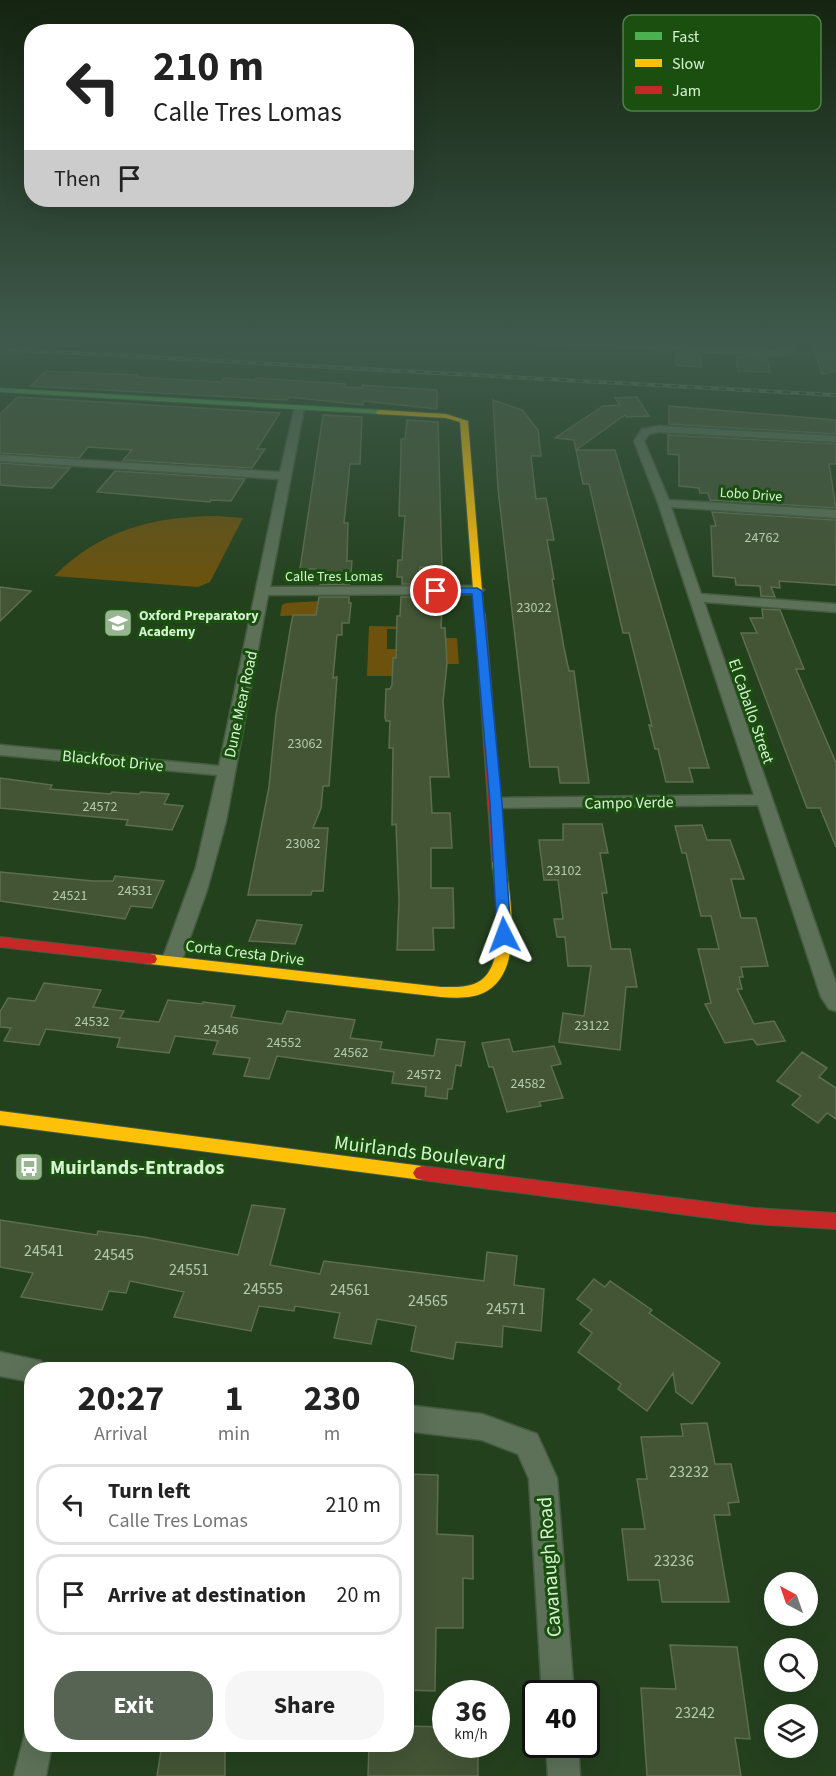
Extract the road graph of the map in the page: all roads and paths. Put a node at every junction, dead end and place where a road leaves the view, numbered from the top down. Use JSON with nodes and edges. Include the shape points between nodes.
{"nodes":[{"id":1,"x":295,"y":424,"type":"edge"},
{"id":2,"x":466,"y":424,"type":"edge"},
{"id":3,"x":836,"y":439,"type":"edge"},
{"id":4,"x":0,"y":458,"type":"edge"},
{"id":5,"x":285,"y":476,"type":"junction"},
{"id":6,"x":664,"y":503,"type":"junction"},
{"id":7,"x":836,"y":514,"type":"edge"},
{"id":8,"x":263,"y":591,"type":"junction"},
{"id":9,"x":477,"y":591,"type":"junction"},
{"id":10,"x":694,"y":597,"type":"junction"},
{"id":11,"x":836,"y":608,"type":"edge"},
{"id":12,"x":0,"y":750,"type":"edge"},
{"id":13,"x":226,"y":771,"type":"junction"},
{"id":14,"x":763,"y":800,"type":"junction"},
{"id":15,"x":496,"y":803,"type":"junction"},
{"id":16,"x":0,"y":942,"type":"edge"},
{"id":17,"x":172,"y":960,"type":"junction"},
{"id":18,"x":836,"y":1004,"type":"edge"},
{"id":19,"x":0,"y":1118,"type":"edge"},
{"id":20,"x":836,"y":1221,"type":"edge"},
{"id":21,"x":0,"y":1364,"type":"edge"},
{"id":22,"x":24,"y":1368,"type":"edge"},
{"id":23,"x":414,"y":1419,"type":"edge"},
{"id":24,"x":557,"y":1680,"type":"edge"},
{"id":25,"x":34,"y":1752,"type":"edge"},
{"id":26,"x":563,"y":1758,"type":"edge"},
{"id":27,"x":30,"y":1776,"type":"edge"},
{"id":28,"x":564,"y":1776,"type":"edge"}],
"edges":[{"from":1,"to":5,"type":"street","name":"Dune Mear Road"},
{"from":2,"to":9,"type":"street"},
{"from":3,"to":6,"type":"street","name":"El Caballo Street","via":[[674,429],[646,431],[639,441]]},
{"from":4,"to":5,"type":"street"},
{"from":5,"to":8,"type":"street","name":"Dune Mear Road"},
{"from":6,"to":7,"type":"street","name":"Lobo Drive"},
{"from":6,"to":10,"type":"street","name":"El Caballo Street"},
{"from":8,"to":9,"type":"street","name":"Calle Tres Lomas"},
{"from":8,"to":13,"type":"street","name":"Dune Mear Road"},
{"from":9,"to":15,"type":"street"},
{"from":10,"to":11,"type":"street"},
{"from":10,"to":14,"type":"street","name":"El Caballo Street"},
{"from":12,"to":13,"type":"street","name":"Blackfoot Drive"},
{"from":13,"to":17,"type":"street","name":"Dune Mear Road","via":[[212,850]]},
{"from":14,"to":15,"type":"street","name":"Campo Verde"},
{"from":14,"to":18,"type":"street","name":"El Caballo Street"},
{"from":15,"to":17,"type":"street","name":"Corta Cresta Drive","via":[[505,956],[500,973],[485,987],[441,992]]},
{"from":16,"to":17,"type":"street","name":"Corta Cresta Drive"},
{"from":19,"to":20,"type":"street","name":"Muirlands Boulevard","via":[[755,1216]]},
{"from":21,"to":22,"type":"street"},
{"from":23,"to":24,"type":"street","name":"Cavanaugh Road","via":[[482,1427],[527,1444],[543,1478]]},
{"from":25,"to":27,"type":"street"},
{"from":26,"to":28,"type":"street"}]}
